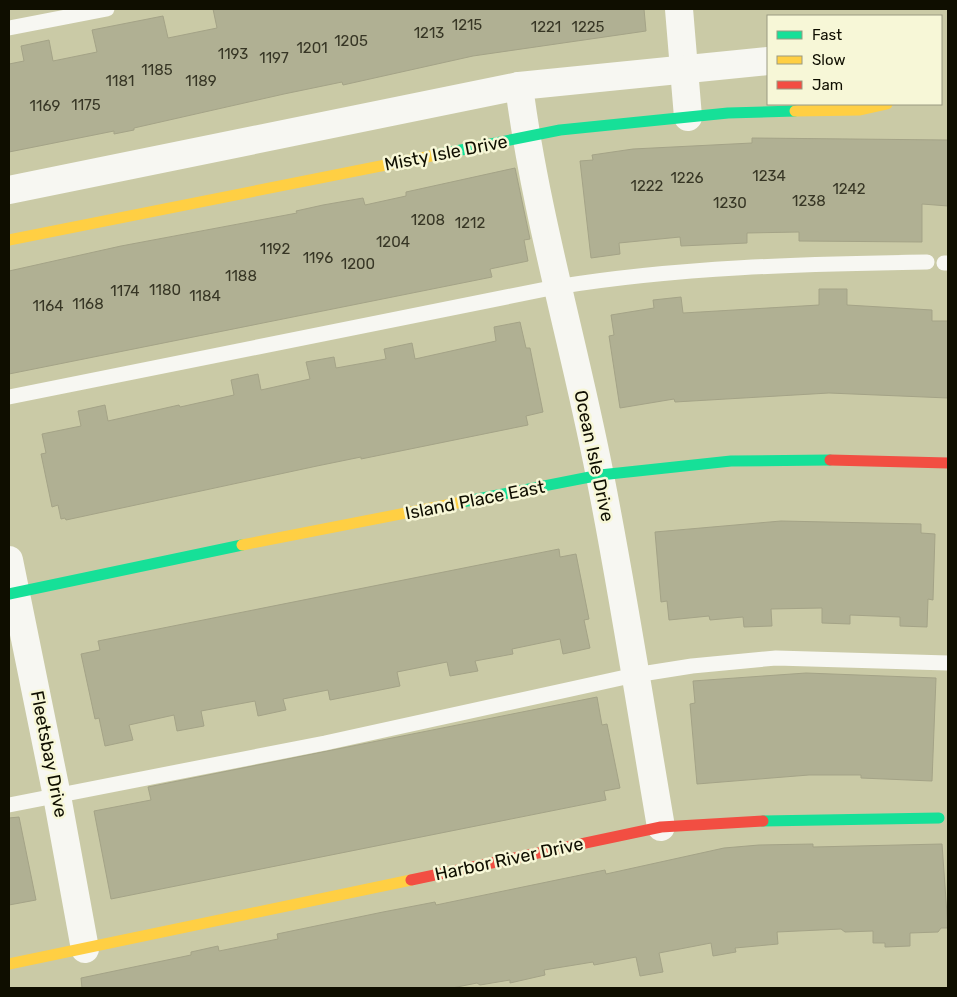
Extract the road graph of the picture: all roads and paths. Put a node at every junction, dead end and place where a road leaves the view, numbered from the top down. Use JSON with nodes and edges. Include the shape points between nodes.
{"nodes":[{"id":1,"x":107,"y":9,"type":"edge"},
{"id":2,"x":679,"y":9,"type":"edge"},
{"id":3,"x":9,"y":28,"type":"edge"},
{"id":4,"x":767,"y":61,"type":"edge"},
{"id":5,"x":683,"y":68,"type":"junction"},
{"id":6,"x":519,"y":86,"type":"junction"},
{"id":7,"x":882,"y":105,"type":"edge"},
{"id":8,"x":688,"y":117,"type":"junction"},
{"id":9,"x":526,"y":137,"type":"junction"},
{"id":10,"x":9,"y":190,"type":"edge"},
{"id":11,"x":9,"y":240,"type":"edge"},
{"id":12,"x":926,"y":262,"type":"dead end"},
{"id":13,"x":556,"y":287,"type":"junction"},
{"id":14,"x":9,"y":397,"type":"edge"},
{"id":15,"x":948,"y":463,"type":"edge"},
{"id":16,"x":600,"y":475,"type":"junction"},
{"id":17,"x":9,"y":560,"type":"edge"},
{"id":18,"x":12,"y":593,"type":"edge"},
{"id":19,"x":948,"y":663,"type":"edge"},
{"id":20,"x":635,"y":675,"type":"junction"},
{"id":21,"x":57,"y":796,"type":"junction"},
{"id":22,"x":9,"y":805,"type":"edge"},
{"id":23,"x":939,"y":818,"type":"dead end"},
{"id":24,"x":661,"y":827,"type":"junction"},
{"id":25,"x":85,"y":949,"type":"junction"},
{"id":26,"x":9,"y":964,"type":"edge"}],
"edges":[{"from":1,"to":3,"type":"lane"},
{"from":2,"to":5,"type":"street"},
{"from":4,"to":5,"type":"street"},
{"from":5,"to":6,"type":"street"},
{"from":5,"to":8,"type":"street"},
{"from":6,"to":9,"type":"street","name":"Ocean Isle Drive"},
{"from":6,"to":10,"type":"street"},
{"from":7,"to":8,"type":"street","name":"Misty Isle Drive","via":[[860,110]]},
{"from":8,"to":9,"type":"street","name":"Misty Isle Drive","via":[[560,130]]},
{"from":9,"to":11,"type":"street","name":"Misty Isle Drive"},
{"from":9,"to":13,"type":"street","name":"Ocean Isle Drive"},
{"from":12,"to":13,"type":"lane","via":[[709,269],[629,275]]},
{"from":13,"to":14,"type":"lane"},
{"from":13,"to":16,"type":"street","name":"Ocean Isle Drive"},
{"from":15,"to":16,"type":"street","name":"Island Place East","via":[[731,460]]},
{"from":16,"to":18,"type":"street","name":"Island Place East"},
{"from":16,"to":20,"type":"street","name":"Ocean Isle Drive"},
{"from":17,"to":18,"type":"street","name":"Fleetsbay Drive"},
{"from":18,"to":21,"type":"street","name":"Fleetsbay Drive"},
{"from":19,"to":20,"type":"lane","via":[[776,658],[721,662]]},
{"from":20,"to":21,"type":"lane","via":[[324,743]]},
{"from":20,"to":24,"type":"street","name":"Ocean Isle Drive"},
{"from":21,"to":22,"type":"lane"},
{"from":21,"to":25,"type":"street","name":"Fleetsbay Drive"},
{"from":23,"to":24,"type":"street","name":"Harbor River Drive","via":[[729,822]]},
{"from":24,"to":25,"type":"street","name":"Harbor River Drive"},
{"from":25,"to":26,"type":"street","name":"Harbor River Drive"}]}
